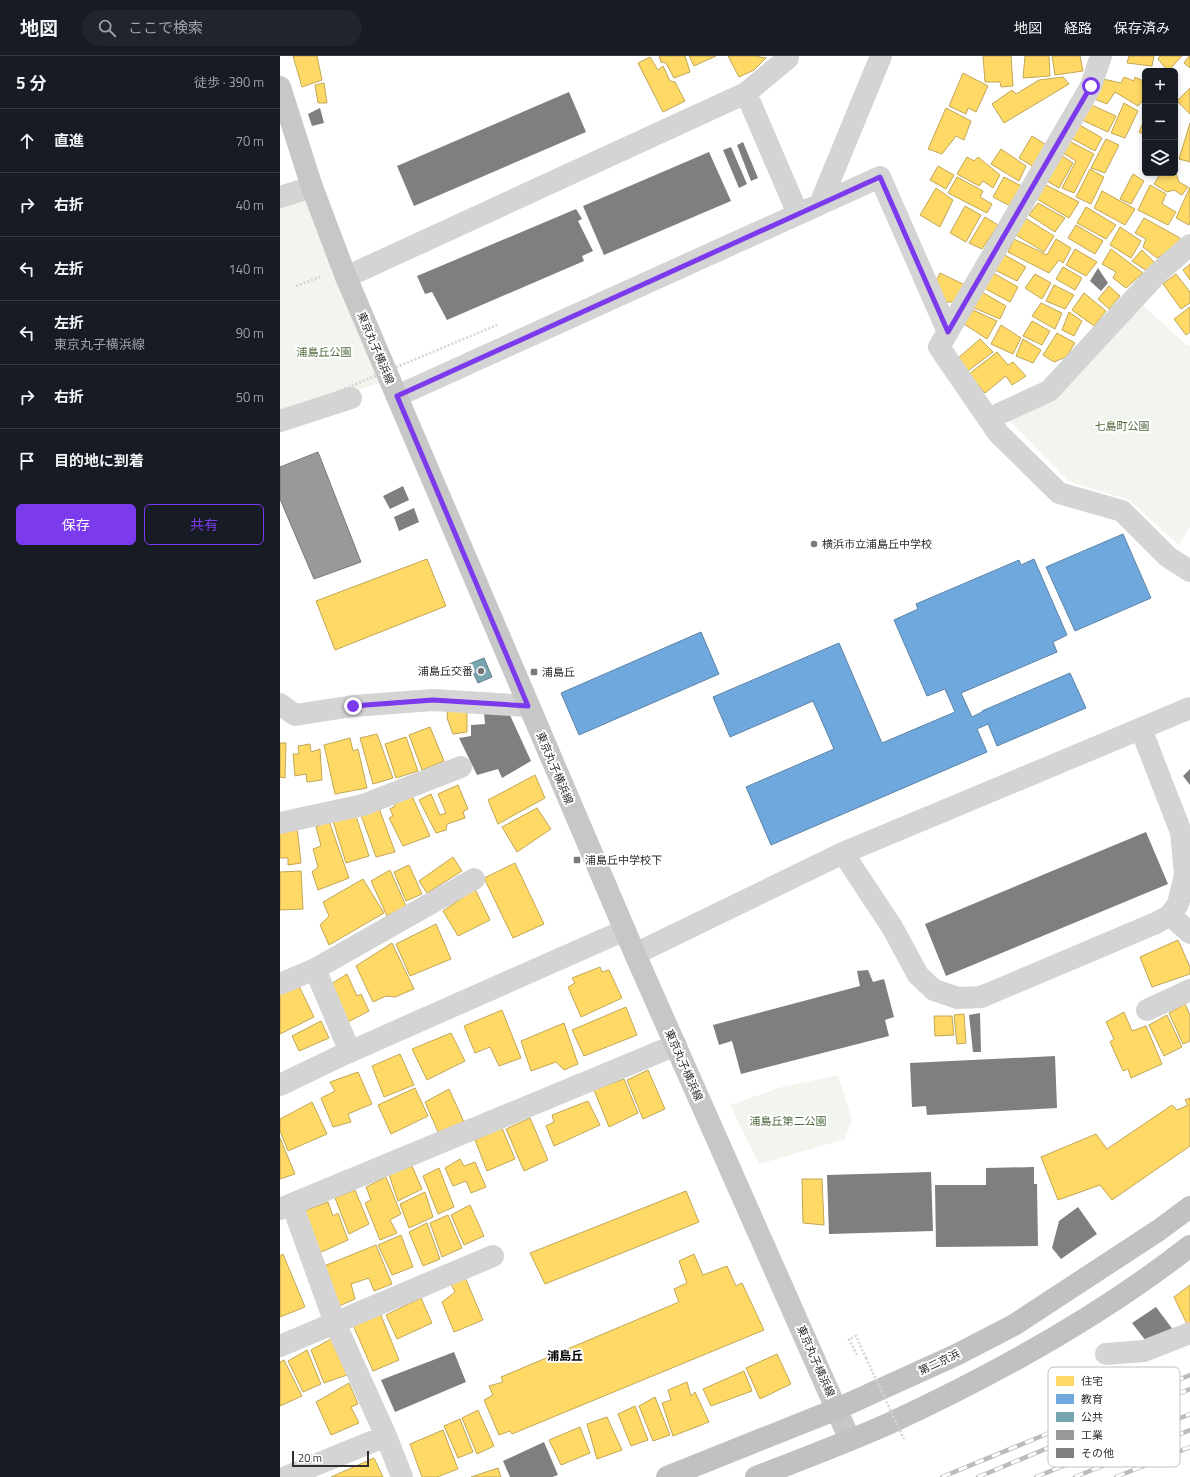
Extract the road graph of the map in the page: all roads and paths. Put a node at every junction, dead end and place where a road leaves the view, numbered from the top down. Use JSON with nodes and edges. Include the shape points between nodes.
{"nodes":[{"id":1,"x":881,"y":56,"type":"edge"},
{"id":2,"x":1101,"y":56,"type":"edge"},
{"id":3,"x":783,"y":59,"type":"edge"},
{"id":4,"x":280,"y":87,"type":"edge"},
{"id":5,"x":746,"y":93,"type":"junction"},
{"id":6,"x":312,"y":186,"type":"junction"},
{"id":7,"x":280,"y":197,"type":"edge"},
{"id":8,"x":820,"y":204,"type":"junction"},
{"id":9,"x":798,"y":214,"type":"junction"},
{"id":10,"x":1190,"y":244,"type":"edge"},
{"id":11,"x":346,"y":277,"type":"junction"},
{"id":12,"x":497,"y":325,"type":"dead end"},
{"id":13,"x":948,"y":332,"type":"junction"},
{"id":14,"x":397,"y":396,"type":"junction"},
{"id":15,"x":342,"y":397,"type":"joint"},
{"id":16,"x":988,"y":419,"type":"junction"},
{"id":17,"x":280,"y":421,"type":"edge"},
{"id":18,"x":1190,"y":571,"type":"edge"},
{"id":19,"x":280,"y":704,"type":"edge"},
{"id":20,"x":528,"y":706,"type":"junction"},
{"id":21,"x":1190,"y":708,"type":"edge"},
{"id":22,"x":1141,"y":729,"type":"junction"},
{"id":23,"x":461,"y":767,"type":"dead end"},
{"id":24,"x":280,"y":823,"type":"edge"},
{"id":25,"x":843,"y":853,"type":"junction"},
{"id":26,"x":474,"y":879,"type":"dead end"},
{"id":27,"x":1170,"y":915,"type":"junction"},
{"id":28,"x":625,"y":930,"type":"junction"},
{"id":29,"x":1190,"y":933,"type":"edge"},
{"id":30,"x":635,"y":954,"type":"junction"},
{"id":31,"x":315,"y":969,"type":"junction"},
{"id":32,"x":280,"y":984,"type":"edge"},
{"id":33,"x":1190,"y":990,"type":"edge"},
{"id":34,"x":1147,"y":1010,"type":"dead end"},
{"id":35,"x":676,"y":1045,"type":"junction"},
{"id":36,"x":350,"y":1052,"type":"junction"},
{"id":37,"x":280,"y":1085,"type":"edge"},
{"id":38,"x":286,"y":1206,"type":"edge"},
{"id":39,"x":1190,"y":1207,"type":"edge"},
{"id":40,"x":1190,"y":1246,"type":"edge"},
{"id":41,"x":493,"y":1256,"type":"dead end"},
{"id":42,"x":335,"y":1323,"type":"junction"},
{"id":43,"x":1190,"y":1333,"type":"edge"},
{"id":44,"x":280,"y":1346,"type":"edge"},
{"id":45,"x":1106,"y":1354,"type":"dead end"},
{"id":46,"x":857,"y":1355,"type":"dead end"},
{"id":47,"x":837,"y":1409,"type":"junction"},
{"id":48,"x":386,"y":1436,"type":"junction"},
{"id":49,"x":904,"y":1439,"type":"dead end"},
{"id":50,"x":850,"y":1440,"type":"junction"},
{"id":51,"x":286,"y":1477,"type":"edge"},
{"id":52,"x":402,"y":1477,"type":"edge"},
{"id":53,"x":667,"y":1477,"type":"edge"},
{"id":54,"x":756,"y":1477,"type":"edge"}],
"edges":[{"from":1,"to":8,"type":"street"},
{"from":2,"to":13,"type":"street","via":[[1091,86]]},
{"from":3,"to":5,"type":"street"},
{"from":4,"to":6,"type":"main road","name":"東京丸子横浜線"},
{"from":5,"to":9,"type":"street"},
{"from":5,"to":11,"type":"street"},
{"from":6,"to":7,"type":"street"},
{"from":6,"to":11,"type":"main road","name":"東京丸子横浜線"},
{"from":8,"to":9,"type":"street"},
{"from":8,"to":13,"type":"street","via":[[880,177]]},
{"from":9,"to":14,"type":"street"},
{"from":10,"to":16,"type":"street","via":[[1158,273],[1048,391]]},
{"from":11,"to":14,"type":"main road","name":"東京丸子横浜線"},
{"from":12,"to":15,"type":"path","bridge":true},
{"from":13,"to":16,"type":"street","via":[[939,348]]},
{"from":14,"to":20,"type":"main road","name":"東京丸子横浜線"},
{"from":15,"to":17,"type":"street"},
{"from":16,"to":18,"type":"street","via":[[998,433],[1059,493],[1122,511],[1168,557]]},
{"from":19,"to":20,"type":"street","via":[[295,715],[353,706],[433,700]]},
{"from":20,"to":28,"type":"main road","name":"東京丸子横浜線"},
{"from":21,"to":22,"type":"street"},
{"from":22,"to":25,"type":"street"},
{"from":22,"to":27,"type":"street","via":[[1181,832],[1185,875],[1178,904]]},
{"from":23,"to":24,"type":"street","via":[[363,805]]},
{"from":25,"to":27,"type":"street","via":[[892,927],[918,975],[934,990],[958,998],[981,997]]},
{"from":25,"to":30,"type":"street"},
{"from":26,"to":31,"type":"street"},
{"from":27,"to":29,"type":"street"},
{"from":28,"to":30,"type":"main road","name":"東京丸子横浜線"},
{"from":28,"to":36,"type":"street"},
{"from":30,"to":35,"type":"main road","name":"東京丸子横浜線"},
{"from":31,"to":32,"type":"street"},
{"from":31,"to":36,"type":"street"},
{"from":33,"to":34,"type":"street"},
{"from":35,"to":38,"type":"street"},
{"from":35,"to":47,"type":"main road","name":"東京丸子横浜線"},
{"from":36,"to":37,"type":"street"},
{"from":38,"to":42,"type":"street"},
{"from":39,"to":47,"type":"highway","name":"第二京浜","via":[[1014,1325],[956,1355]]},
{"from":40,"to":50,"type":"highway","via":[[1061,1334],[969,1385]]},
{"from":41,"to":42,"type":"street"},
{"from":42,"to":44,"type":"street"},
{"from":42,"to":48,"type":"street"},
{"from":43,"to":45,"type":"street","via":[[1144,1351]]},
{"from":46,"to":49,"type":"path","bridge":true,"via":[[849,1339],[856,1336]]},
{"from":47,"to":50,"type":"main road","name":"東京丸子横浜線"},
{"from":47,"to":53,"type":"highway","name":"第二京浜"},
{"from":48,"to":51,"type":"street"},
{"from":48,"to":52,"type":"street"},
{"from":50,"to":54,"type":"highway"}]}
